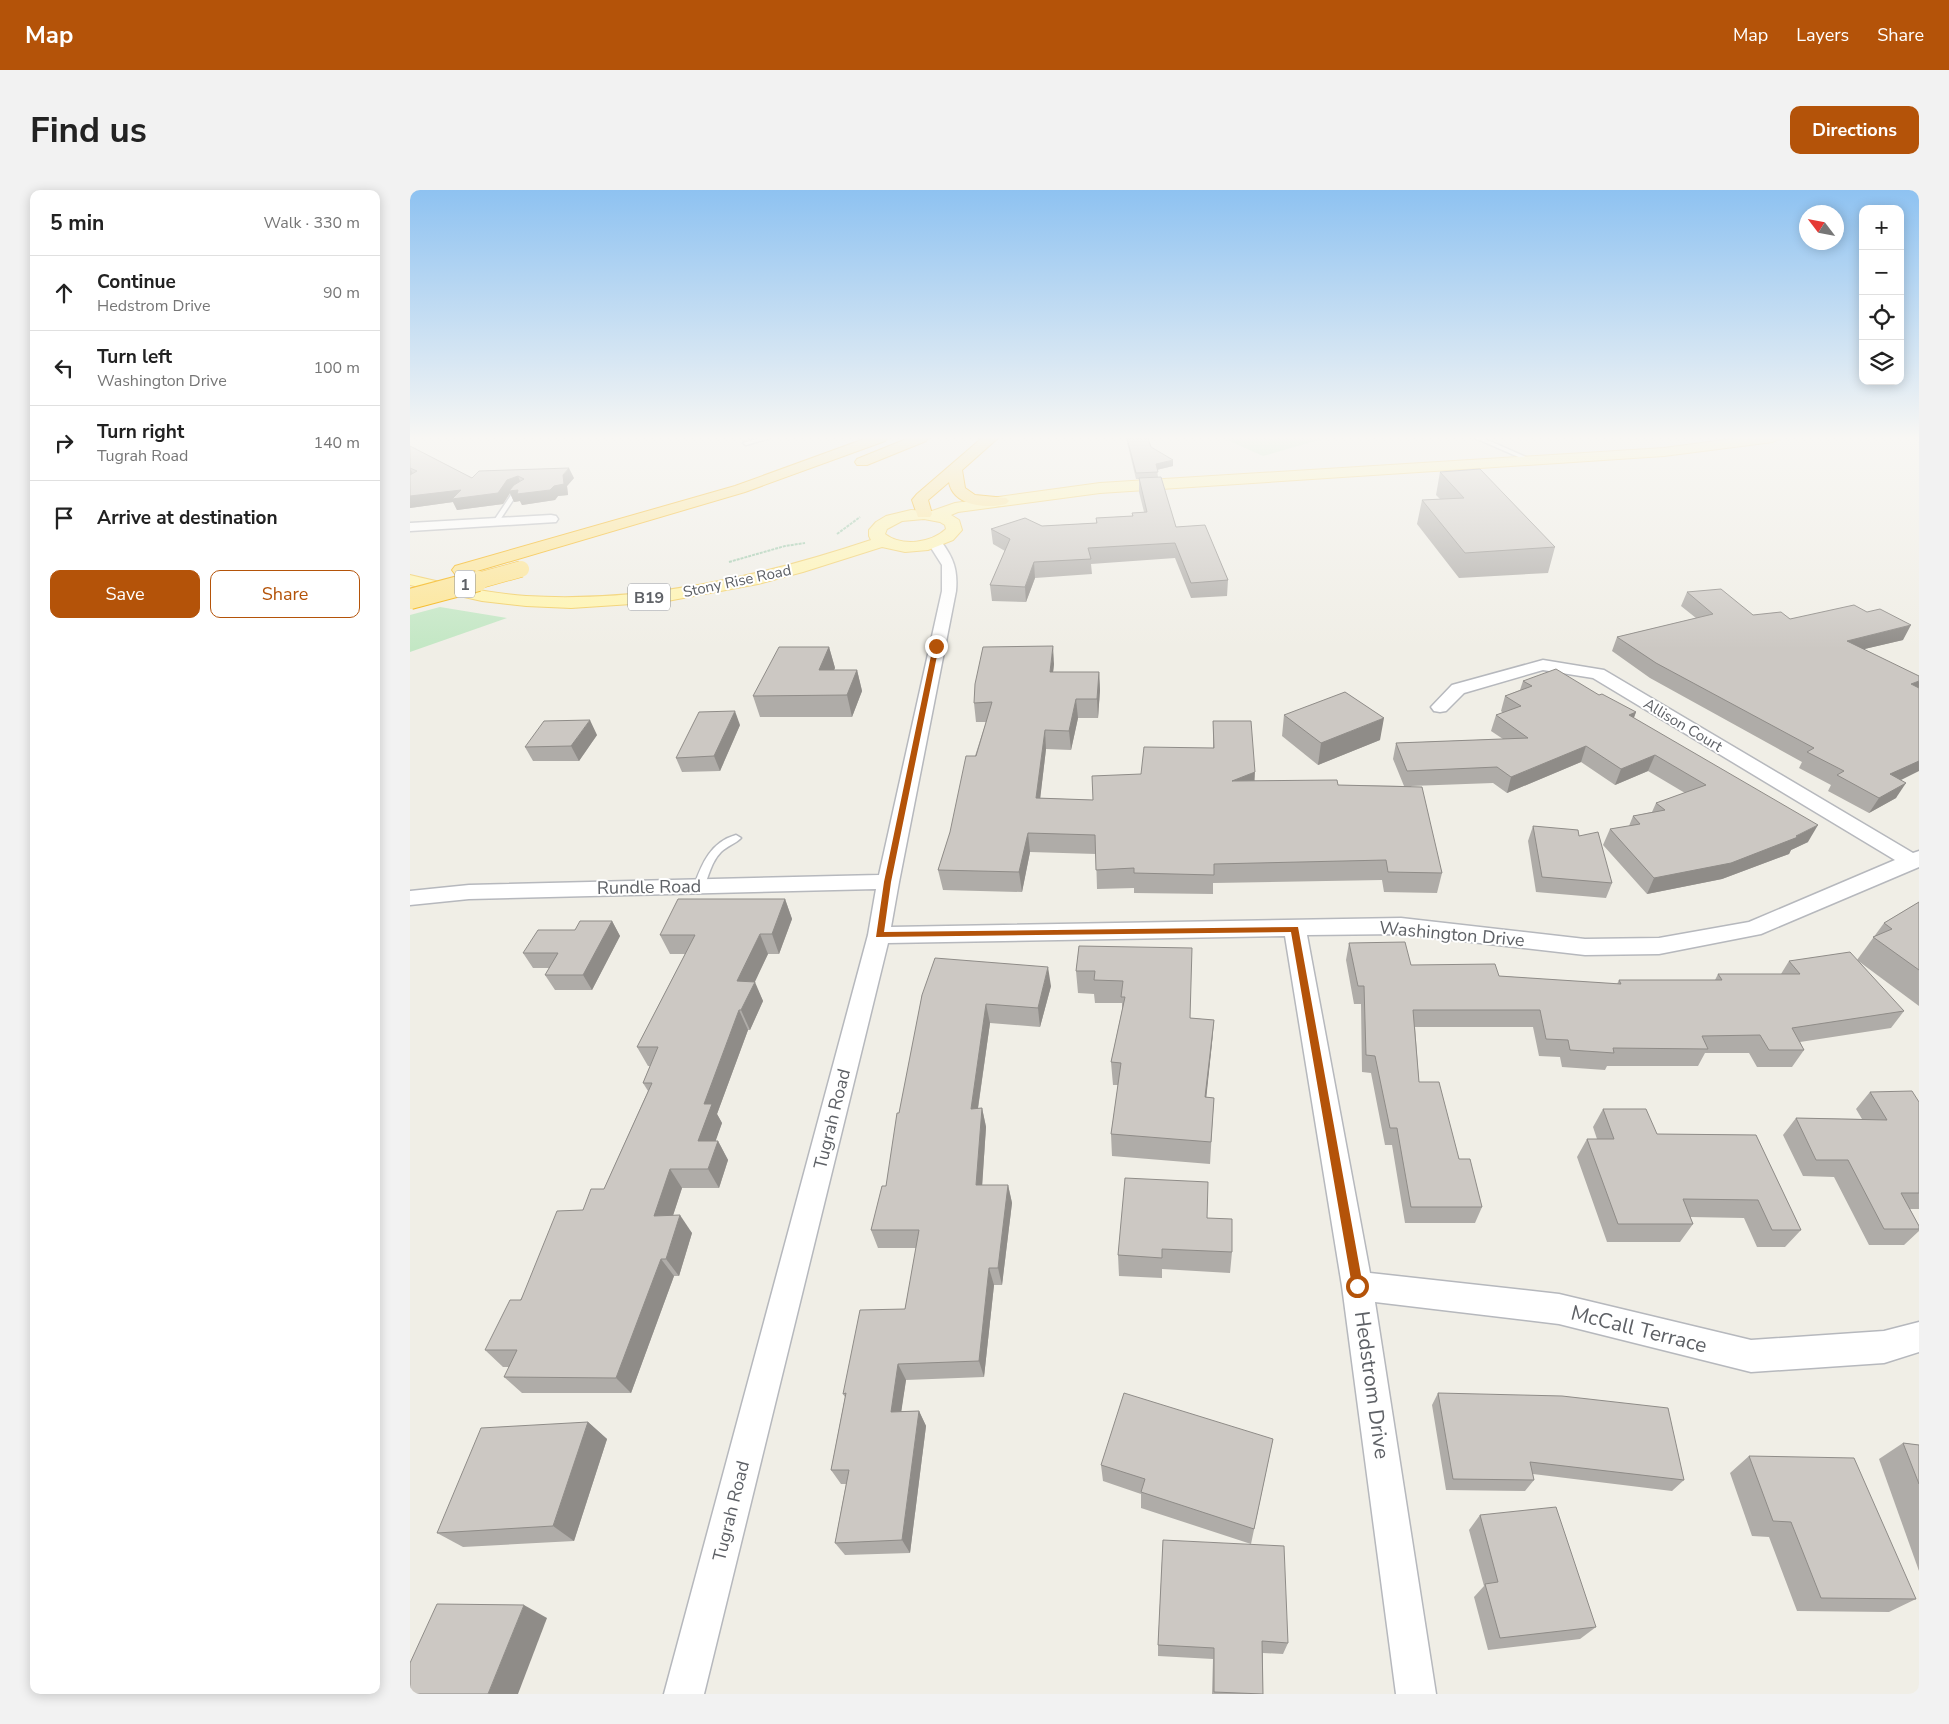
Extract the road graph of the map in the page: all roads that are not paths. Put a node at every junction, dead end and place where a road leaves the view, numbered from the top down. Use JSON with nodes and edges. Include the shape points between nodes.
{"nodes":[{"id":1,"x":505,"y":508,"type":"edge"},
{"id":2,"x":674,"y":508,"type":"edge"},
{"id":3,"x":724,"y":508,"type":"edge"},
{"id":4,"x":925,"y":508,"type":"edge"},
{"id":5,"x":953,"y":508,"type":"edge"},
{"id":6,"x":996,"y":508,"type":"edge"},
{"id":7,"x":930,"y":515,"type":"junction"},
{"id":8,"x":551,"y":519,"type":"dead end"},
{"id":9,"x":496,"y":522,"type":"junction"},
{"id":10,"x":954,"y":526,"type":"junction"},
{"id":11,"x":410,"y":527,"type":"edge"},
{"id":12,"x":883,"y":541,"type":"junction"},
{"id":13,"x":935,"y":543,"type":"junction"},
{"id":14,"x":585,"y":550,"type":"dead end"},
{"id":15,"x":539,"y":563,"type":"dead end"},
{"id":16,"x":410,"y":580,"type":"edge"},
{"id":17,"x":410,"y":584,"type":"edge"},
{"id":18,"x":410,"y":599,"type":"edge"},
{"id":19,"x":1440,"y":707,"type":"dead end"},
{"id":20,"x":736,"y":838,"type":"dead end"},
{"id":21,"x":1916,"y":860,"type":"edge"},
{"id":22,"x":888,"y":882,"type":"junction"},
{"id":23,"x":700,"y":886,"type":"junction"},
{"id":24,"x":410,"y":898,"type":"edge"},
{"id":25,"x":1295,"y":929,"type":"junction"},
{"id":26,"x":879,"y":935,"type":"junction"},
{"id":27,"x":1357,"y":1286,"type":"junction"},
{"id":28,"x":1919,"y":1337,"type":"edge"},
{"id":29,"x":684,"y":1694,"type":"edge"},
{"id":30,"x":1416,"y":1694,"type":"edge"}],
"edges":[{"from":1,"to":9,"type":"lane"},
{"from":2,"to":17,"type":"highway","number":"1"},
{"from":3,"to":14,"type":"highway"},
{"from":4,"to":7,"type":"highway"},
{"from":5,"to":7,"type":"main road"},
{"from":6,"to":10,"type":"main road"},
{"from":7,"to":10,"type":"main road","via":[[948,519]]},
{"from":7,"to":12,"type":"main road","via":[[903,516],[886,522],[877,533]]},
{"from":8,"to":9,"type":"street"},
{"from":9,"to":11,"type":"street"},
{"from":10,"to":13,"type":"main road","via":[[950,535]]},
{"from":12,"to":13,"type":"main road","number":"B19","via":[[909,546]]},
{"from":12,"to":16,"type":"main road","name":"Stony Rise Road","number":"B19","via":[[776,574],[657,597],[592,602],[526,601],[476,595]]},
{"from":13,"to":22,"type":"street","name":"Tugrah Road","via":[[952,571]]},
{"from":15,"to":18,"type":"highway","number":"1","bridge":true},
{"from":19,"to":21,"type":"street","name":"Allison Court","via":[[1458,689],[1544,665],[1598,674]]},
{"from":20,"to":23,"type":"lane","via":[[715,850]]},
{"from":21,"to":25,"type":"street","name":"Washington Drive","via":[[1753,929],[1659,946],[1585,947],[1401,926]]},
{"from":22,"to":23,"type":"street","name":"Rundle Road"},
{"from":22,"to":26,"type":"street","name":"Tugrah Road"},
{"from":23,"to":24,"type":"street","name":"Rundle Road","via":[[469,892]]},
{"from":25,"to":26,"type":"street","name":"Washington Drive"},
{"from":25,"to":27,"type":"street","name":"Hedstrom Drive"},
{"from":26,"to":29,"type":"street","name":"Tugrah Road"},
{"from":27,"to":28,"type":"street","name":"McCall Terrace","via":[[1559,1309],[1750,1356],[1884,1347]]},
{"from":27,"to":30,"type":"street","name":"Hedstrom Drive"}]}
